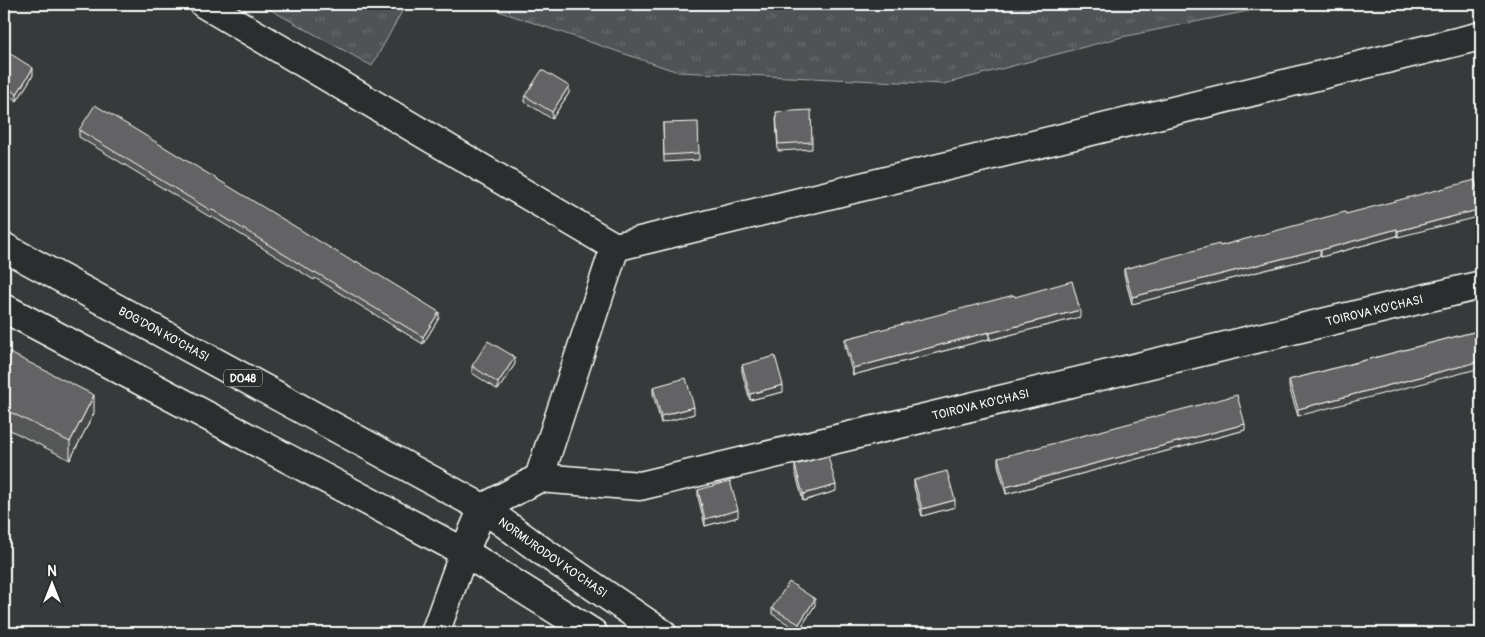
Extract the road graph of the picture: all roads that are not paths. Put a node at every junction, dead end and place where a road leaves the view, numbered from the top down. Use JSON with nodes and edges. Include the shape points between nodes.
{"nodes":[{"id":1,"x":204,"y":4,"type":"edge"},
{"id":2,"x":1481,"y":36,"type":"edge"},
{"id":3,"x":4,"y":247,"type":"edge"},
{"id":4,"x":615,"y":247,"type":"junction"},
{"id":5,"x":1481,"y":286,"type":"edge"},
{"id":6,"x":4,"y":308,"type":"edge"},
{"id":7,"x":539,"y":478,"type":"junction"},
{"id":8,"x":484,"y":508,"type":"junction"},
{"id":9,"x":464,"y":552,"type":"junction"},
{"id":10,"x":435,"y":633,"type":"edge"},
{"id":11,"x":593,"y":633,"type":"edge"},
{"id":12,"x":662,"y":633,"type":"edge"}],
"edges":[{"from":1,"to":4,"type":"street"},
{"from":2,"to":4,"type":"street"},
{"from":3,"to":8,"type":"street","name":"BOG'DON KO'CHASI","number":"D048"},
{"from":4,"to":7,"type":"street"},
{"from":5,"to":7,"type":"street","name":"TOIROVA KO'CHASI","via":[[640,486]]},
{"from":6,"to":9,"type":"street"},
{"from":7,"to":8,"type":"street"},
{"from":8,"to":9,"type":"street","name":"NORMURODOV KO'CHASI"},
{"from":8,"to":12,"type":"street","name":"NORMURODOV KO'CHASI","number":"D048"},
{"from":9,"to":10,"type":"street","name":"NORMURODOV KO'CHASI"},
{"from":9,"to":11,"type":"street"}]}
